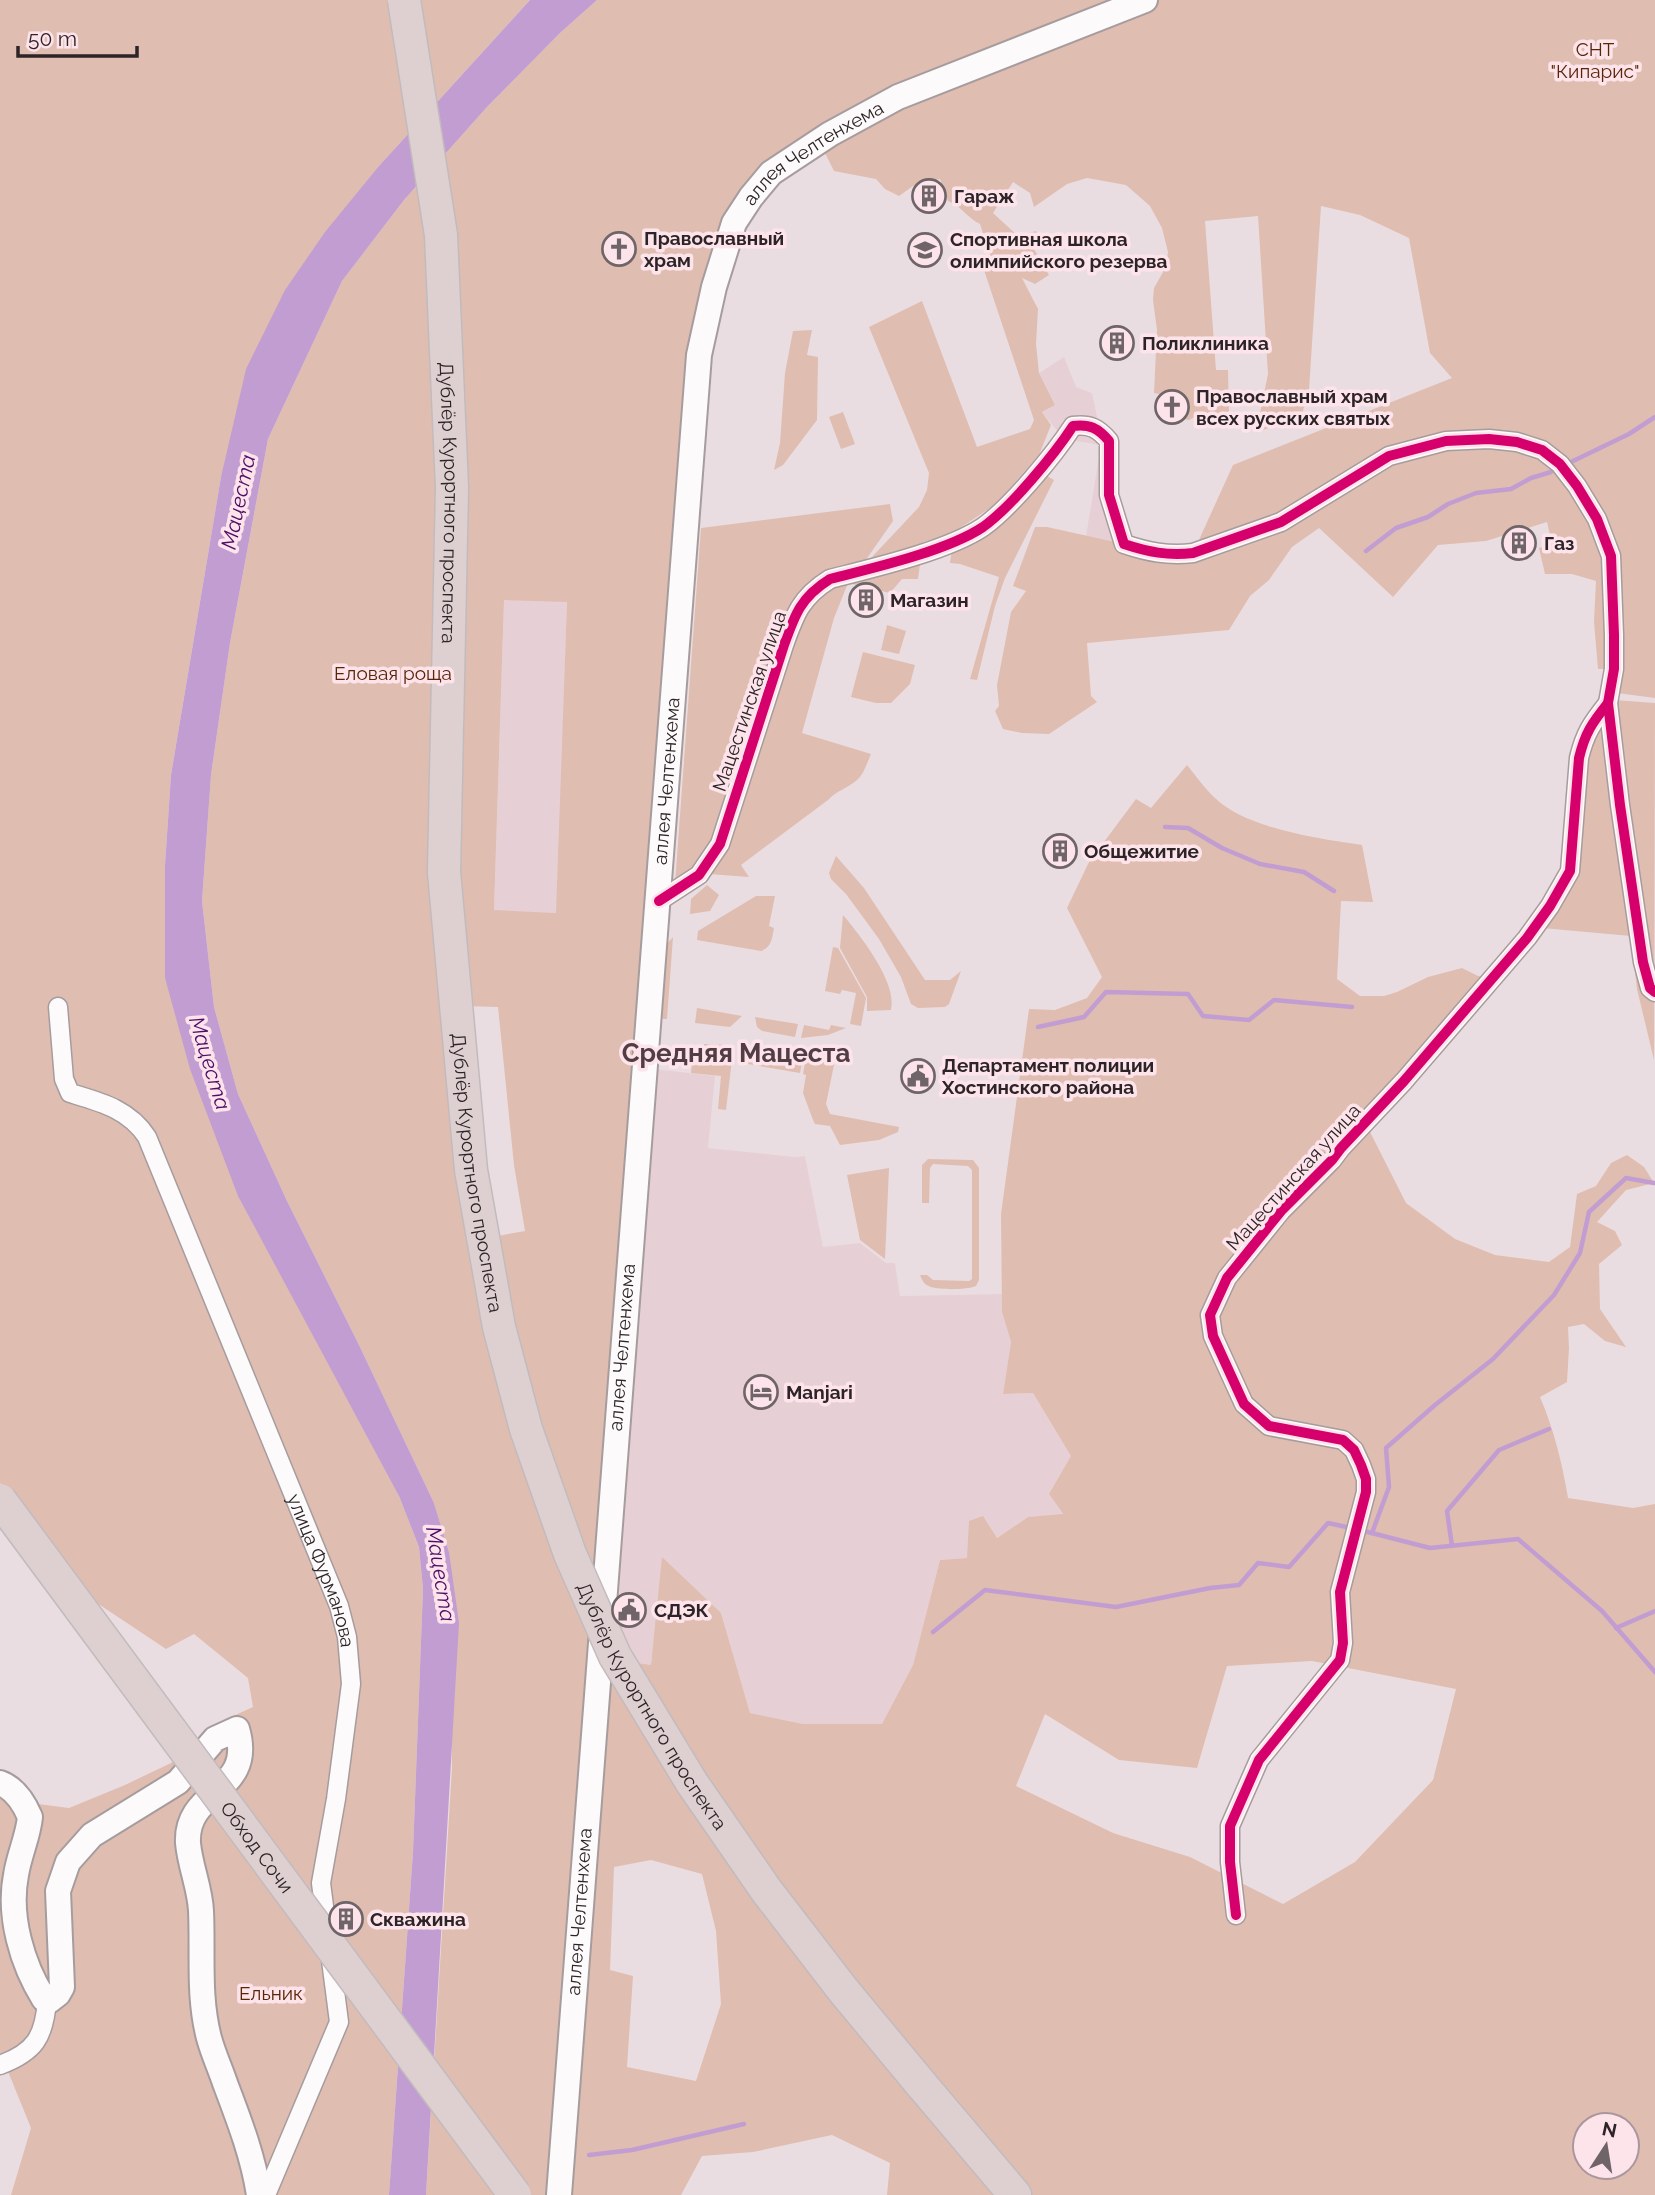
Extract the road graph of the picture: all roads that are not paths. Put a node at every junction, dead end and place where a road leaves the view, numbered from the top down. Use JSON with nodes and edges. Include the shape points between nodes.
{"nodes":[{"id":1,"x":404,"y":0,"type":"edge"},
{"id":2,"x":1145,"y":0,"type":"edge"},
{"id":3,"x":1608,"y":703,"type":"junction"},
{"id":4,"x":659,"y":901,"type":"junction"},
{"id":5,"x":1655,"y":992,"type":"edge"},
{"id":6,"x":58,"y":1007,"type":"dead end"},
{"id":7,"x":0,"y":1500,"type":"edge"},
{"id":8,"x":0,"y":1783,"type":"edge"},
{"id":9,"x":1236,"y":1915,"type":"dead end"},
{"id":10,"x":47,"y":2001,"type":"junction"},
{"id":11,"x":0,"y":2065,"type":"edge"},
{"id":12,"x":259,"y":2195,"type":"edge"},
{"id":13,"x":266,"y":2195,"type":"edge"},
{"id":14,"x":515,"y":2195,"type":"edge"},
{"id":15,"x":559,"y":2195,"type":"edge"},
{"id":16,"x":1015,"y":2195,"type":"edge"}],
"edges":[{"from":1,"to":16,"type":"highway","name":"Дублёр Курортного проспекта","bridge":true,"via":[[441,234],[452,488],[444,872],[471,1170],[499,1327],[526,1429],[570,1553],[615,1656],[692,1783],[843,1990]]},
{"from":2,"to":4,"type":"main road","name":"аллея Челтенхема","via":[[898,97],[771,173],[734,223],[699,355]]},
{"from":3,"to":4,"type":"street","name":"Мацестинская улица","via":[[1614,669],[1611,556],[1597,519],[1577,486],[1542,450],[1489,439],[1446,441],[1389,456],[1281,522],[1193,553],[1154,554],[1124,544],[1109,495],[1109,441],[1099,429],[1073,426],[1003,510],[982,527],[947,544],[830,579],[813,590],[794,615],[720,844],[699,875]]},
{"from":3,"to":5,"type":"street","name":"Мацестинская улица","via":[[1643,962]]},
{"from":3,"to":9,"type":"street","name":"Мацестинская улица","via":[[1583,742],[1570,871],[1550,906],[1404,1081],[1281,1211],[1227,1278],[1210,1315],[1213,1336],[1244,1404],[1269,1426],[1343,1440],[1354,1450],[1366,1479],[1340,1592],[1340,1660],[1259,1760],[1230,1826]]},
{"from":4,"to":15,"type":"main road","name":"аллея Челтенхема"},
{"from":6,"to":13,"type":"street","name":"улица Фурманова","via":[[64,1079],[70,1093],[126,1114],[147,1137],[339,1606],[347,1637],[349,1709],[321,1883],[339,2022]]},
{"from":7,"to":14,"type":"highway","name":"Обход Сочи","bridge":true},
{"from":8,"to":10,"type":"main road","via":[[20,1799],[30,1817],[16,1872],[14,1908],[28,1969]]},
{"from":10,"to":11,"type":"street","via":[[34,2045]]},
{"from":10,"to":12,"type":"main road","via":[[62,1987],[58,1891],[68,1862],[92,1835],[178,1782],[215,1738],[237,1729],[241,1745],[238,1766],[198,1809],[189,1826],[188,1842],[201,1908],[201,1997],[209,2039],[251,2157]]}]}
